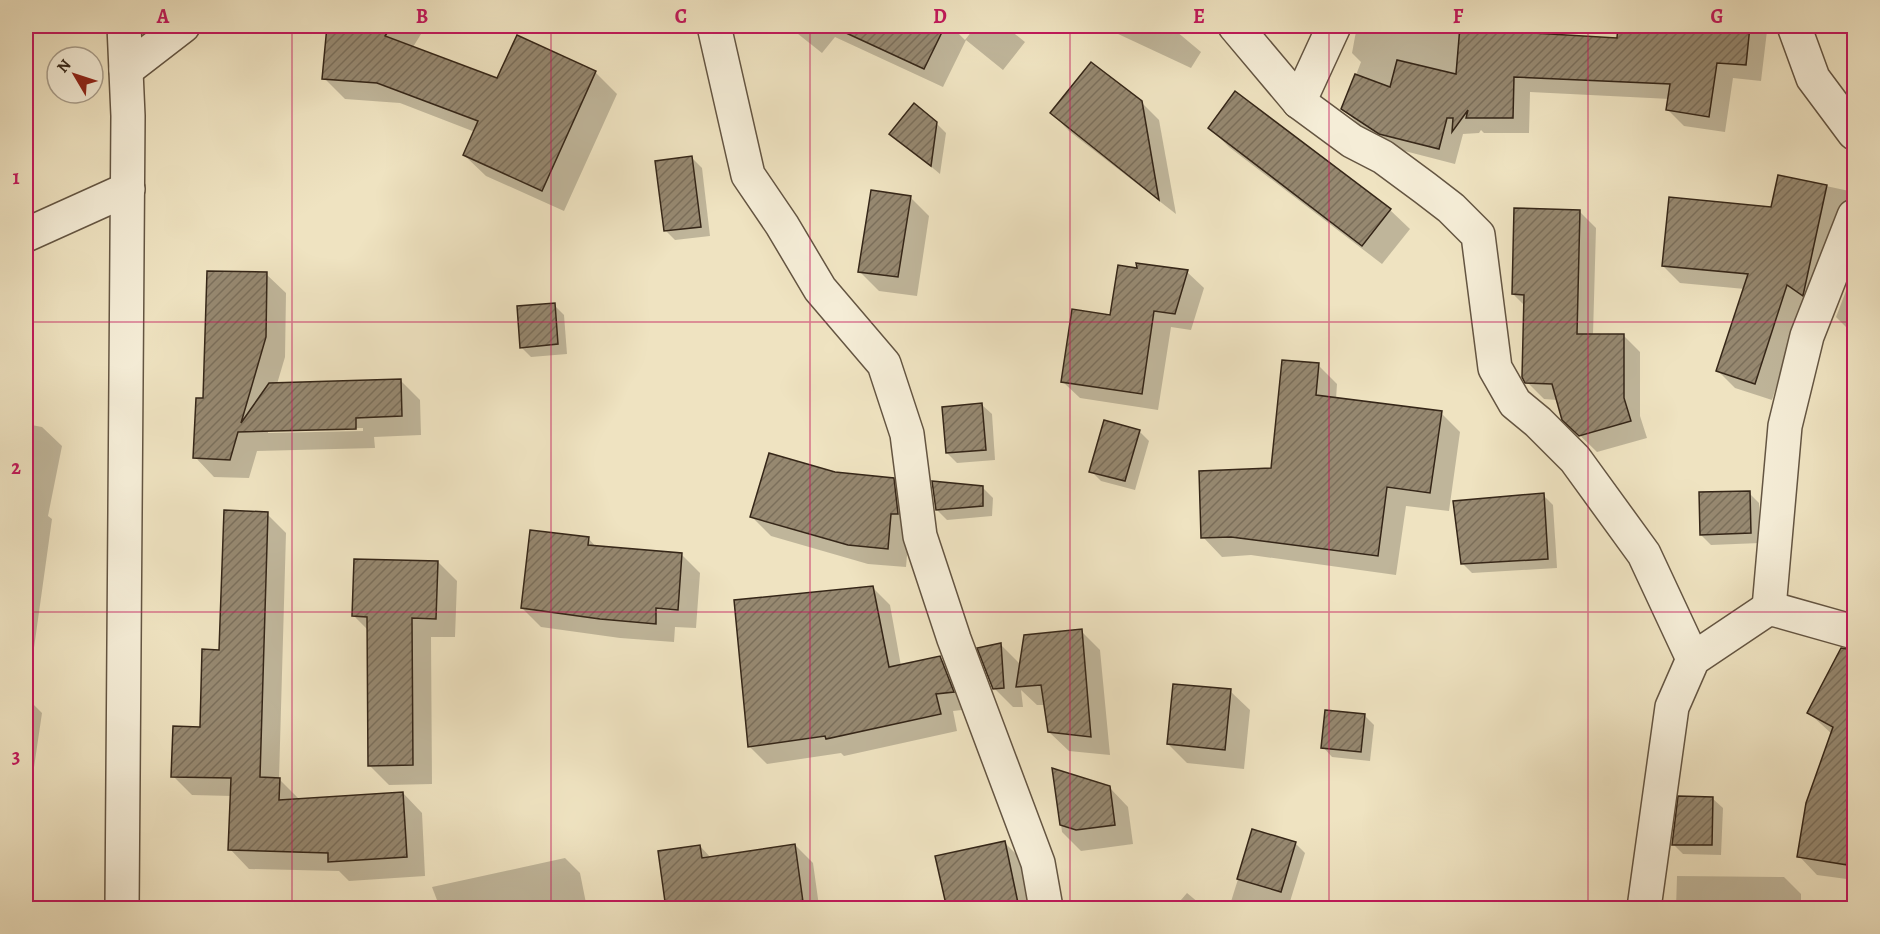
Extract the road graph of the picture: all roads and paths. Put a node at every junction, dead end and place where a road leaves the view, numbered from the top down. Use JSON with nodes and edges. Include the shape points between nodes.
{"nodes":[{"id":1,"x":124,"y":26,"type":"edge"},
{"id":2,"x":183,"y":26,"type":"edge"},
{"id":3,"x":714,"y":26,"type":"edge"},
{"id":4,"x":1236,"y":26,"type":"edge"},
{"id":5,"x":1334,"y":26,"type":"edge"},
{"id":6,"x":1794,"y":26,"type":"edge"},
{"id":7,"x":126,"y":70,"type":"junction"},
{"id":8,"x":1299,"y":102,"type":"junction"},
{"id":9,"x":1854,"y":133,"type":"edge"},
{"id":10,"x":128,"y":189,"type":"junction"},
{"id":11,"x":1854,"y":216,"type":"edge"},
{"id":12,"x":26,"y":235,"type":"edge"},
{"id":13,"x":1769,"y":608,"type":"junction"},
{"id":14,"x":1854,"y":632,"type":"edge"},
{"id":15,"x":1693,"y":659,"type":"junction"},
{"id":16,"x":122,"y":909,"type":"edge"},
{"id":17,"x":1046,"y":909,"type":"edge"},
{"id":18,"x":1644,"y":909,"type":"edge"}],
"edges":[{"from":1,"to":7,"type":"street"},
{"from":2,"to":7,"type":"street"},
{"from":3,"to":17,"type":"street","via":[[748,175],[820,289],[884,364],[907,434],[920,536],[1038,863]]},
{"from":4,"to":8,"type":"street"},
{"from":5,"to":8,"type":"street"},
{"from":6,"to":9,"type":"street","via":[[1813,78]]},
{"from":7,"to":10,"type":"street"},
{"from":8,"to":15,"type":"street","via":[[1425,188],[1478,235],[1496,368],[1515,403],[1575,459],[1644,554]]},
{"from":10,"to":12,"type":"street"},
{"from":10,"to":16,"type":"street"},
{"from":11,"to":13,"type":"street","via":[[1807,336],[1785,426]]},
{"from":13,"to":14,"type":"street"},
{"from":13,"to":15,"type":"street"},
{"from":15,"to":18,"type":"street","via":[[1672,707]]}]}
